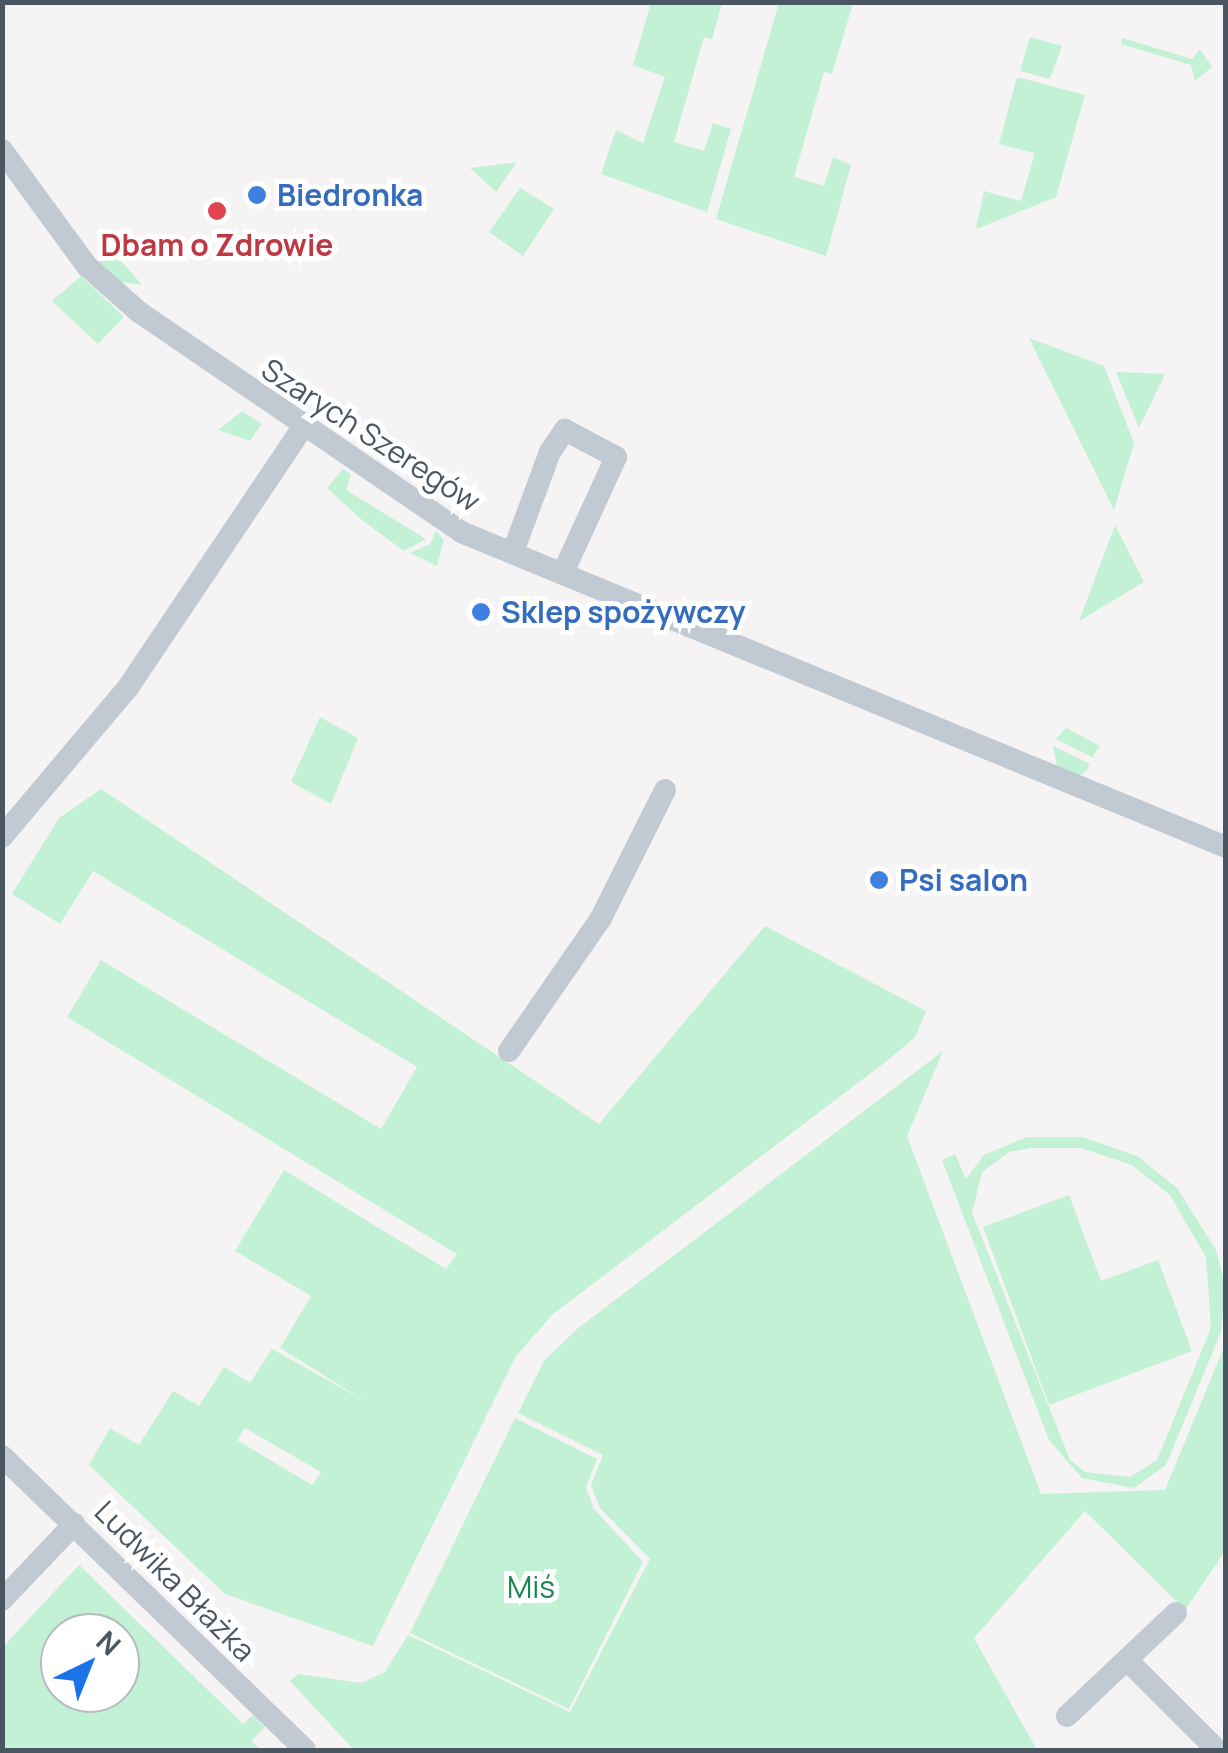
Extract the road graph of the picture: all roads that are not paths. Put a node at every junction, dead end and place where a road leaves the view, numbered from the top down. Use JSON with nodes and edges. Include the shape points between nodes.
{"nodes":[{"id":1,"x":2,"y":150,"type":"edge"},
{"id":2,"x":302,"y":429,"type":"junction"},
{"id":3,"x":513,"y":552,"type":"junction"},
{"id":4,"x":563,"y":573,"type":"junction"},
{"id":5,"x":665,"y":790,"type":"dead end"},
{"id":6,"x":2,"y":836,"type":"edge"},
{"id":7,"x":1226,"y":847,"type":"edge"},
{"id":8,"x":509,"y":1050,"type":"dead end"},
{"id":9,"x":2,"y":1456,"type":"edge"},
{"id":10,"x":74,"y":1524,"type":"junction"},
{"id":11,"x":2,"y":1600,"type":"edge"},
{"id":12,"x":1176,"y":1613,"type":"dead end"},
{"id":13,"x":1127,"y":1660,"type":"junction"},
{"id":14,"x":1067,"y":1716,"type":"dead end"},
{"id":15,"x":305,"y":1750,"type":"edge"},
{"id":16,"x":1217,"y":1750,"type":"edge"}],
"edges":[{"from":1,"to":2,"type":"street","name":"Szarych Szeregów","via":[[86,266],[193,355]]},
{"from":2,"to":3,"type":"street","name":"Szarych Szeregów","via":[[461,532]]},
{"from":2,"to":6,"type":"street","via":[[128,686]]},
{"from":3,"to":4,"type":"street","name":"Szarych Szeregów"},
{"from":3,"to":4,"type":"street","via":[[550,452],[565,430],[616,457]]},
{"from":4,"to":7,"type":"street","name":"Szarych Szeregów"},
{"from":5,"to":8,"type":"street","via":[[601,918]]},
{"from":9,"to":10,"type":"street","name":"Ludwika Błażka"},
{"from":10,"to":11,"type":"street"},
{"from":10,"to":15,"type":"street","name":"Ludwika Błażka"},
{"from":12,"to":13,"type":"street"},
{"from":13,"to":14,"type":"street"},
{"from":13,"to":16,"type":"street"}]}
